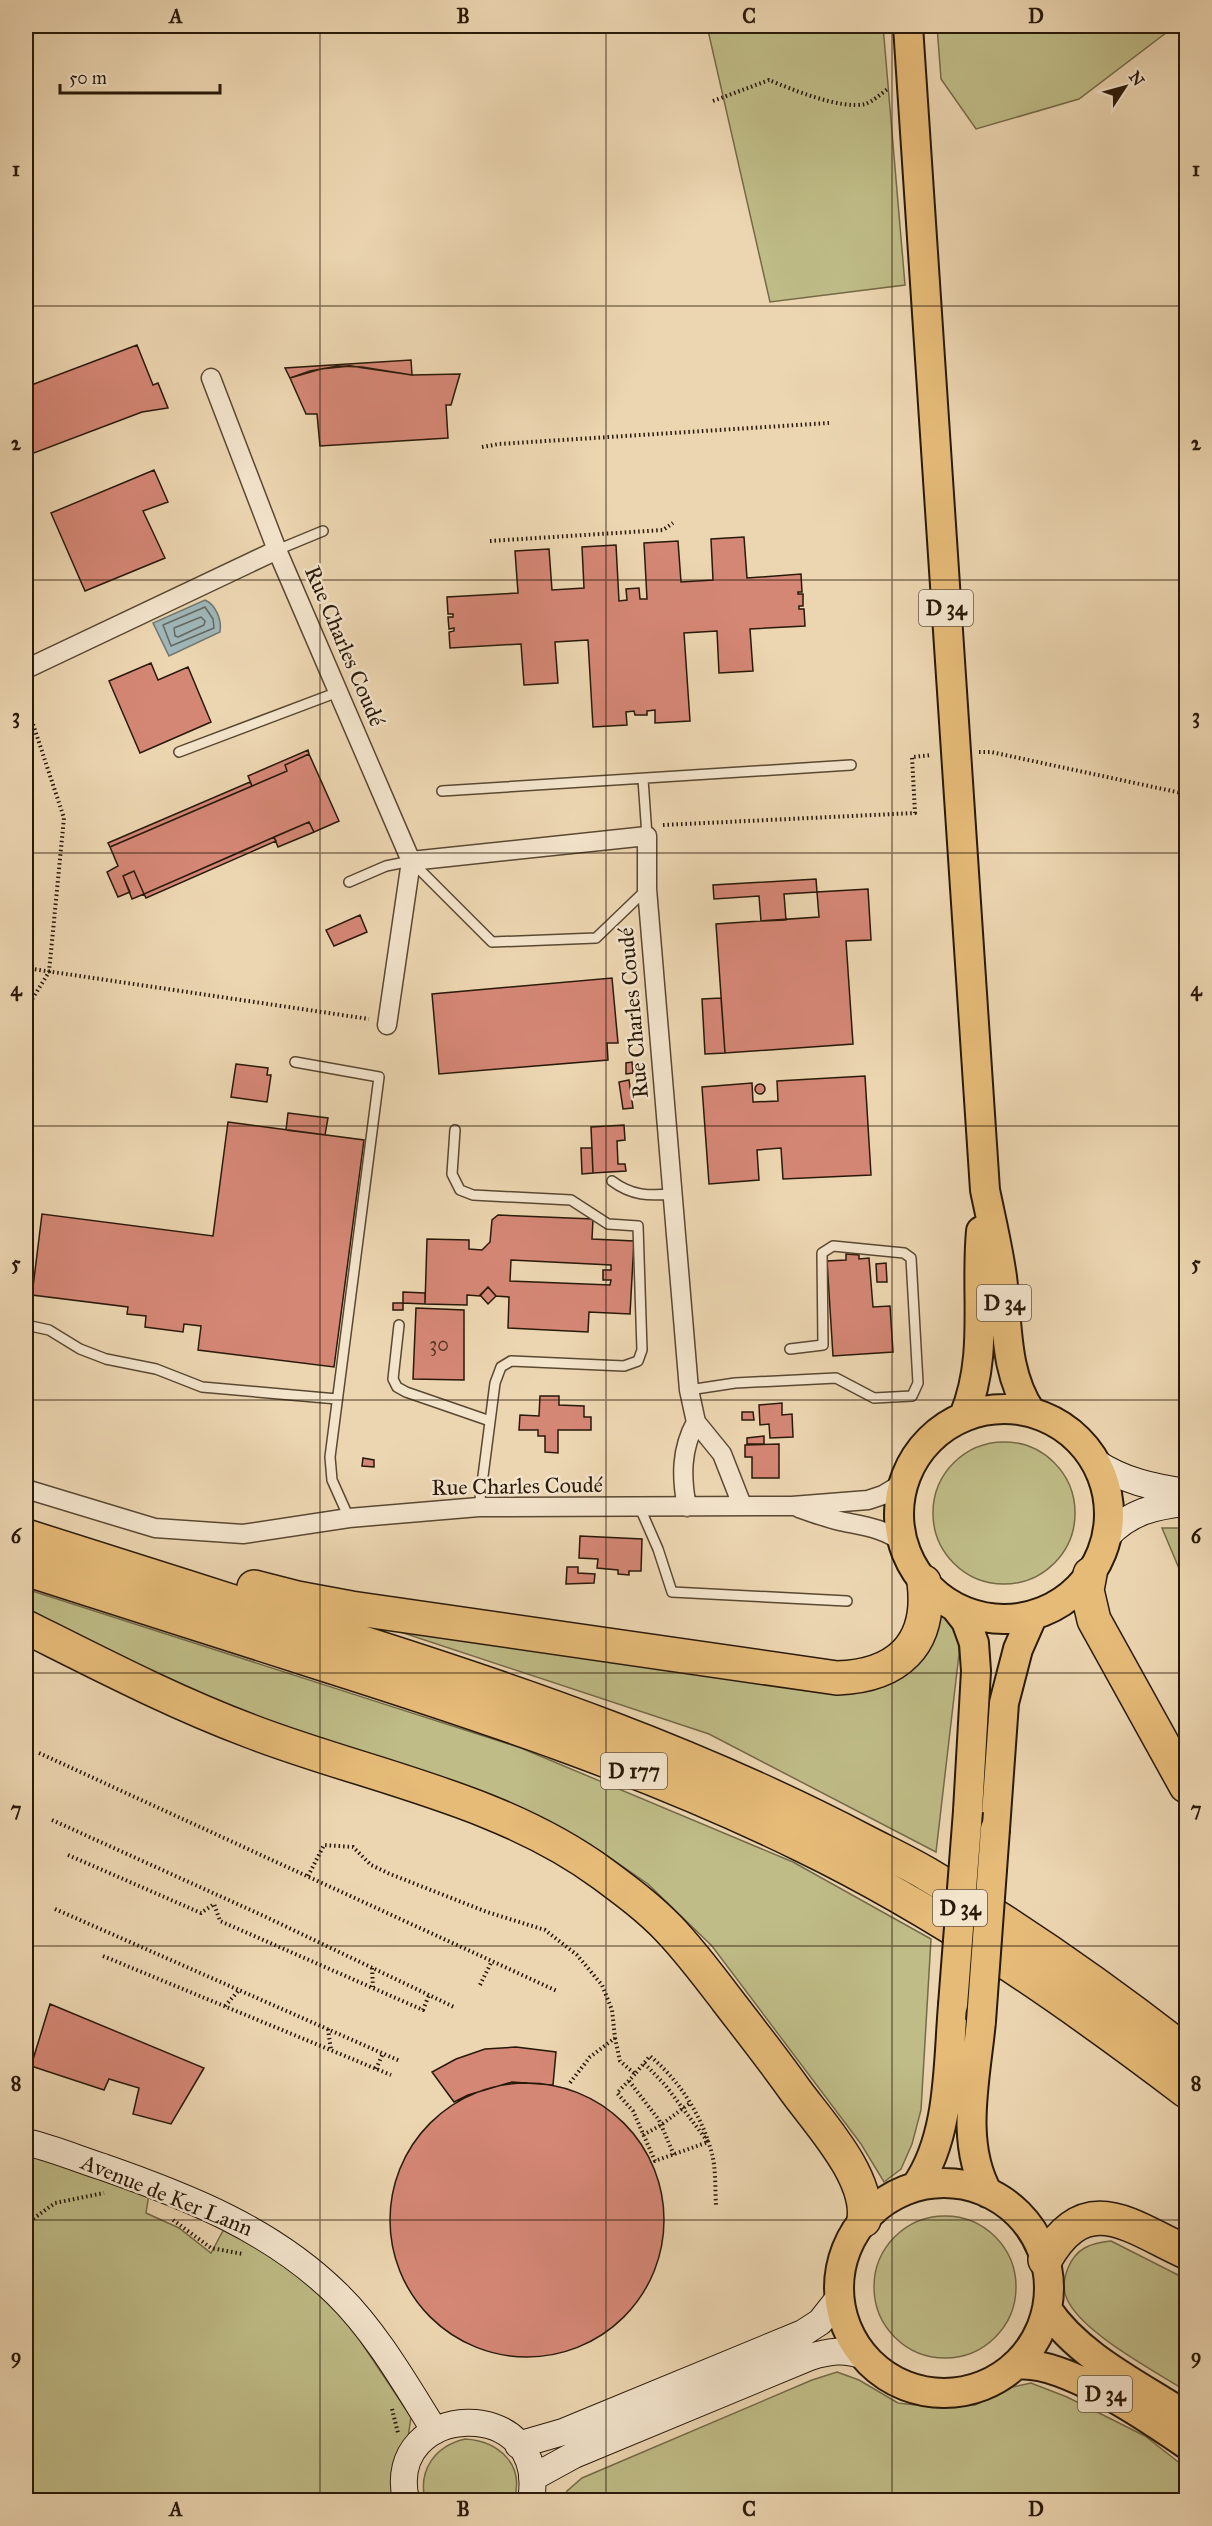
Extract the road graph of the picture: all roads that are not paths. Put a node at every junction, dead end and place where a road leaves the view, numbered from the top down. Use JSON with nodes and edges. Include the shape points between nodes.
{"nodes":[{"id":1,"x":908,"y":26,"type":"edge"},
{"id":2,"x":211,"y":378,"type":"dead end"},
{"id":3,"x":323,"y":531,"type":"dead end"},
{"id":4,"x":277,"y":550,"type":"junction"},
{"id":5,"x":26,"y":669,"type":"edge"},
{"id":6,"x":338,"y":692,"type":"junction"},
{"id":7,"x":179,"y":752,"type":"dead end"},
{"id":8,"x":851,"y":765,"type":"dead end"},
{"id":9,"x":643,"y":779,"type":"junction"},
{"id":10,"x":442,"y":791,"type":"dead end"},
{"id":11,"x":647,"y":836,"type":"junction"},
{"id":12,"x":411,"y":861,"type":"junction"},
{"id":13,"x":349,"y":882,"type":"dead end"},
{"id":14,"x":647,"y":889,"type":"junction"},
{"id":15,"x":384,"y":1023,"type":"road end"},
{"id":16,"x":296,"y":1062,"type":"dead end"},
{"id":17,"x":456,"y":1130,"type":"dead end"},
{"id":18,"x":612,"y":1181,"type":"dead end"},
{"id":19,"x":985,"y":1190,"type":"junction"},
{"id":20,"x":672,"y":1194,"type":"junction"},
{"id":21,"x":399,"y":1324,"type":"dead end"},
{"id":22,"x":26,"y":1325,"type":"edge"},
{"id":23,"x":790,"y":1349,"type":"dead end"},
{"id":24,"x":689,"y":1390,"type":"junction"},
{"id":25,"x":337,"y":1400,"type":"junction"},
{"id":26,"x":1031,"y":1412,"type":"junction"},
{"id":27,"x":964,"y":1416,"type":"junction"},
{"id":28,"x":490,"y":1421,"type":"junction"},
{"id":29,"x":696,"y":1422,"type":"junction"},
{"id":30,"x":1095,"y":1462,"type":"junction"},
{"id":31,"x":903,"y":1483,"type":"junction"},
{"id":32,"x":26,"y":1489,"type":"edge"},
{"id":33,"x":1186,"y":1492,"type":"edge"},
{"id":34,"x":1186,"y":1503,"type":"edge"},
{"id":35,"x":742,"y":1505,"type":"junction"},
{"id":36,"x":792,"y":1506,"type":"junction"},
{"id":37,"x":479,"y":1507,"type":"junction"},
{"id":38,"x":687,"y":1507,"type":"junction"},
{"id":39,"x":640,"y":1508,"type":"junction"},
{"id":40,"x":26,"y":1518,"type":"edge"},
{"id":41,"x":349,"y":1518,"type":"junction"},
{"id":42,"x":26,"y":1536,"type":"edge"},
{"id":43,"x":1107,"y":1536,"type":"junction"},
{"id":44,"x":903,"y":1543,"type":"junction"},
{"id":45,"x":26,"y":1569,"type":"edge"},
{"id":46,"x":1090,"y":1574,"type":"junction"},
{"id":47,"x":924,"y":1582,"type":"junction"},
{"id":48,"x":847,"y":1601,"type":"dead end"},
{"id":49,"x":956,"y":1607,"type":"junction"},
{"id":50,"x":1033,"y":1615,"type":"junction"},
{"id":51,"x":26,"y":1627,"type":"edge"},
{"id":52,"x":1186,"y":1786,"type":"edge"},
{"id":53,"x":1186,"y":2052,"type":"edge"},
{"id":54,"x":1186,"y":2091,"type":"edge"},
{"id":55,"x":26,"y":2142,"type":"edge"},
{"id":56,"x":916,"y":2186,"type":"junction"},
{"id":57,"x":988,"y":2193,"type":"junction"},
{"id":58,"x":864,"y":2220,"type":"junction"},
{"id":59,"x":1178,"y":2250,"type":"edge"},
{"id":60,"x":1045,"y":2260,"type":"junction"},
{"id":61,"x":839,"y":2298,"type":"junction"},
{"id":62,"x":1047,"y":2309,"type":"junction"},
{"id":63,"x":864,"y":2356,"type":"junction"},
{"id":64,"x":1016,"y":2365,"type":"junction"},
{"id":65,"x":1186,"y":2416,"type":"edge"},
{"id":66,"x":435,"y":2431,"type":"junction"},
{"id":67,"x":1186,"y":2444,"type":"edge"},
{"id":68,"x":518,"y":2445,"type":"junction"},
{"id":69,"x":532,"y":2489,"type":"edge"},
{"id":70,"x":406,"y":2500,"type":"edge"}],
"edges":[{"from":1,"to":19,"type":"main road","number":"D 34"},
{"from":2,"to":4,"type":"street","name":"Rue Charles Coudé"},
{"from":3,"to":4,"type":"lane"},
{"from":4,"to":5,"type":"street","name":"Rue Charles Coudé"},
{"from":4,"to":6,"type":"street","name":"Rue Charles Coudé"},
{"from":6,"to":7,"type":"lane"},
{"from":6,"to":12,"type":"street","name":"Rue Charles Coudé"},
{"from":8,"to":9,"type":"lane"},
{"from":9,"to":10,"type":"lane"},
{"from":9,"to":11,"type":"lane"},
{"from":11,"to":12,"type":"street"},
{"from":11,"to":14,"type":"street","name":"Rue Charles Coudé"},
{"from":12,"to":13,"type":"lane","via":[[386,866]]},
{"from":12,"to":14,"type":"lane","via":[[492,942],[596,938]]},
{"from":12,"to":15,"type":"street"},
{"from":14,"to":20,"type":"street","name":"Rue Charles Coudé"},
{"from":16,"to":25,"type":"lane","via":[[379,1077]]},
{"from":17,"to":28,"type":"lane","via":[[452,1174],[460,1190],[473,1195],[571,1200],[608,1224],[638,1226],[642,1350],[638,1361],[624,1366],[511,1361],[501,1368],[495,1383]]},
{"from":18,"to":20,"type":"lane","via":[[632,1194]]},
{"from":19,"to":26,"type":"main road","number":"D 34","via":[[1002,1276],[1008,1354]]},
{"from":19,"to":27,"type":"main road","number":"D 34","via":[[979,1251],[981,1348]]},
{"from":20,"to":24,"type":"street","name":"Rue Charles Coudé"},
{"from":21,"to":28,"type":"lane","via":[[393,1379],[397,1387]]},
{"from":22,"to":25,"type":"lane","via":[[50,1330],[80,1349],[106,1359],[156,1369],[202,1387]]},
{"from":23,"to":24,"type":"lane","via":[[823,1345],[822,1253],[833,1246],[904,1253],[911,1258],[918,1383],[912,1396],[874,1398],[836,1378],[735,1383]]},
{"from":24,"to":29,"type":"street","name":"Rue Charles Coudé"},
{"from":25,"to":41,"type":"lane","via":[[330,1457],[332,1480]]},
{"from":26,"to":27,"type":"main road","via":[[1004,1408]]},
{"from":26,"to":30,"type":"main road","via":[[1075,1436]]},
{"from":27,"to":31,"type":"main road","via":[[926,1442]]},
{"from":28,"to":37,"type":"lane"},
{"from":29,"to":35,"type":"street","name":"Rue Charles Coudé","via":[[722,1454]]},
{"from":29,"to":38,"type":"street","via":[[687,1438],[682,1464]]},
{"from":30,"to":33,"type":"street","via":[[1122,1478]]},
{"from":30,"to":43,"type":"main road","via":[[1109,1505]]},
{"from":31,"to":36,"type":"street","via":[[868,1500]]},
{"from":31,"to":44,"type":"main road","via":[[899,1513]]},
{"from":32,"to":41,"type":"street","name":"Rue Charles Coudé","via":[[155,1528],[243,1534]]},
{"from":34,"to":43,"type":"street","via":[[1140,1511]]},
{"from":35,"to":36,"type":"street","name":"Rue Charles Coudé"},
{"from":35,"to":38,"type":"street","name":"Rue Charles Coudé"},
{"from":36,"to":44,"type":"street","via":[[864,1525],[893,1535]]},
{"from":37,"to":39,"type":"street","name":"Rue Charles Coudé"},
{"from":37,"to":41,"type":"street","name":"Rue Charles Coudé"},
{"from":38,"to":39,"type":"street","name":"Rue Charles Coudé"},
{"from":39,"to":48,"type":"lane","via":[[672,1592]]},
{"from":40,"to":47,"type":"highway","via":[[297,1598],[837,1678],[885,1670],[902,1657],[922,1625]]},
{"from":42,"to":53,"type":"highway","number":"D 177","via":[[580,1715],[811,1813],[926,1873],[1132,2010]]},
{"from":43,"to":46,"type":"main road"},
{"from":44,"to":47,"type":"main road"},
{"from":45,"to":54,"type":"highway","number":"D 177","via":[[513,1725],[687,1792],[801,1844],[920,1907],[1018,1968]]},
{"from":46,"to":50,"type":"main road","via":[[1071,1595]]},
{"from":46,"to":52,"type":"highway","via":[[1087,1590],[1094,1620]]},
{"from":47,"to":49,"type":"main road"},
{"from":49,"to":50,"type":"main road","via":[[993,1618]]},
{"from":49,"to":56,"type":"main road","number":"D 34","bridge":true,"via":[[974,1643],[976,1671],[968,1811],[940,2125],[932,2154]]},
{"from":50,"to":57,"type":"main road","number":"D 34","bridge":true,"via":[[1018,1648],[1004,1703],[971,2143],[980,2179]]},
{"from":51,"to":58,"type":"highway","via":[[178,1702],[496,1815],[550,1841],[600,1872],[640,1902],[692,1954],[780,2069],[860,2186],[866,2207]]},
{"from":55,"to":66,"type":"street","name":"Avenue de Ker Lann","via":[[180,2196],[256,2231],[299,2260],[339,2295]]},
{"from":56,"to":57,"type":"main road","via":[[965,2185]]},
{"from":56,"to":58,"type":"main road","via":[[879,2205]]},
{"from":57,"to":60,"type":"main road","via":[[1024,2220]]},
{"from":58,"to":61,"type":"main road","via":[[843,2256]]},
{"from":59,"to":60,"type":"highway","via":[[1133,2225],[1112,2218],[1089,2219],[1061,2238]]},
{"from":60,"to":62,"type":"main road"},
{"from":61,"to":63,"type":"main road","via":[[852,2338]]},
{"from":61,"to":68,"type":"street","via":[[820,2322],[803,2333],[563,2432]]},
{"from":62,"to":64,"type":"main road","via":[[1040,2330]]},
{"from":62,"to":65,"type":"main road","number":"D 34","via":[[1108,2367]]},
{"from":63,"to":64,"type":"main road","via":[[897,2382],[938,2393],[980,2387]]},
{"from":63,"to":69,"type":"street","via":[[830,2351],[810,2357],[574,2455]]},
{"from":64,"to":67,"type":"main road","number":"D 34","via":[[1029,2363],[1079,2381],[1142,2414]]},
{"from":66,"to":68,"type":"street","via":[[459,2422],[486,2424]]},
{"from":66,"to":70,"type":"street","via":[[414,2451],[408,2464],[404,2479]]},
{"from":68,"to":69,"type":"street","via":[[530,2467]]}]}
